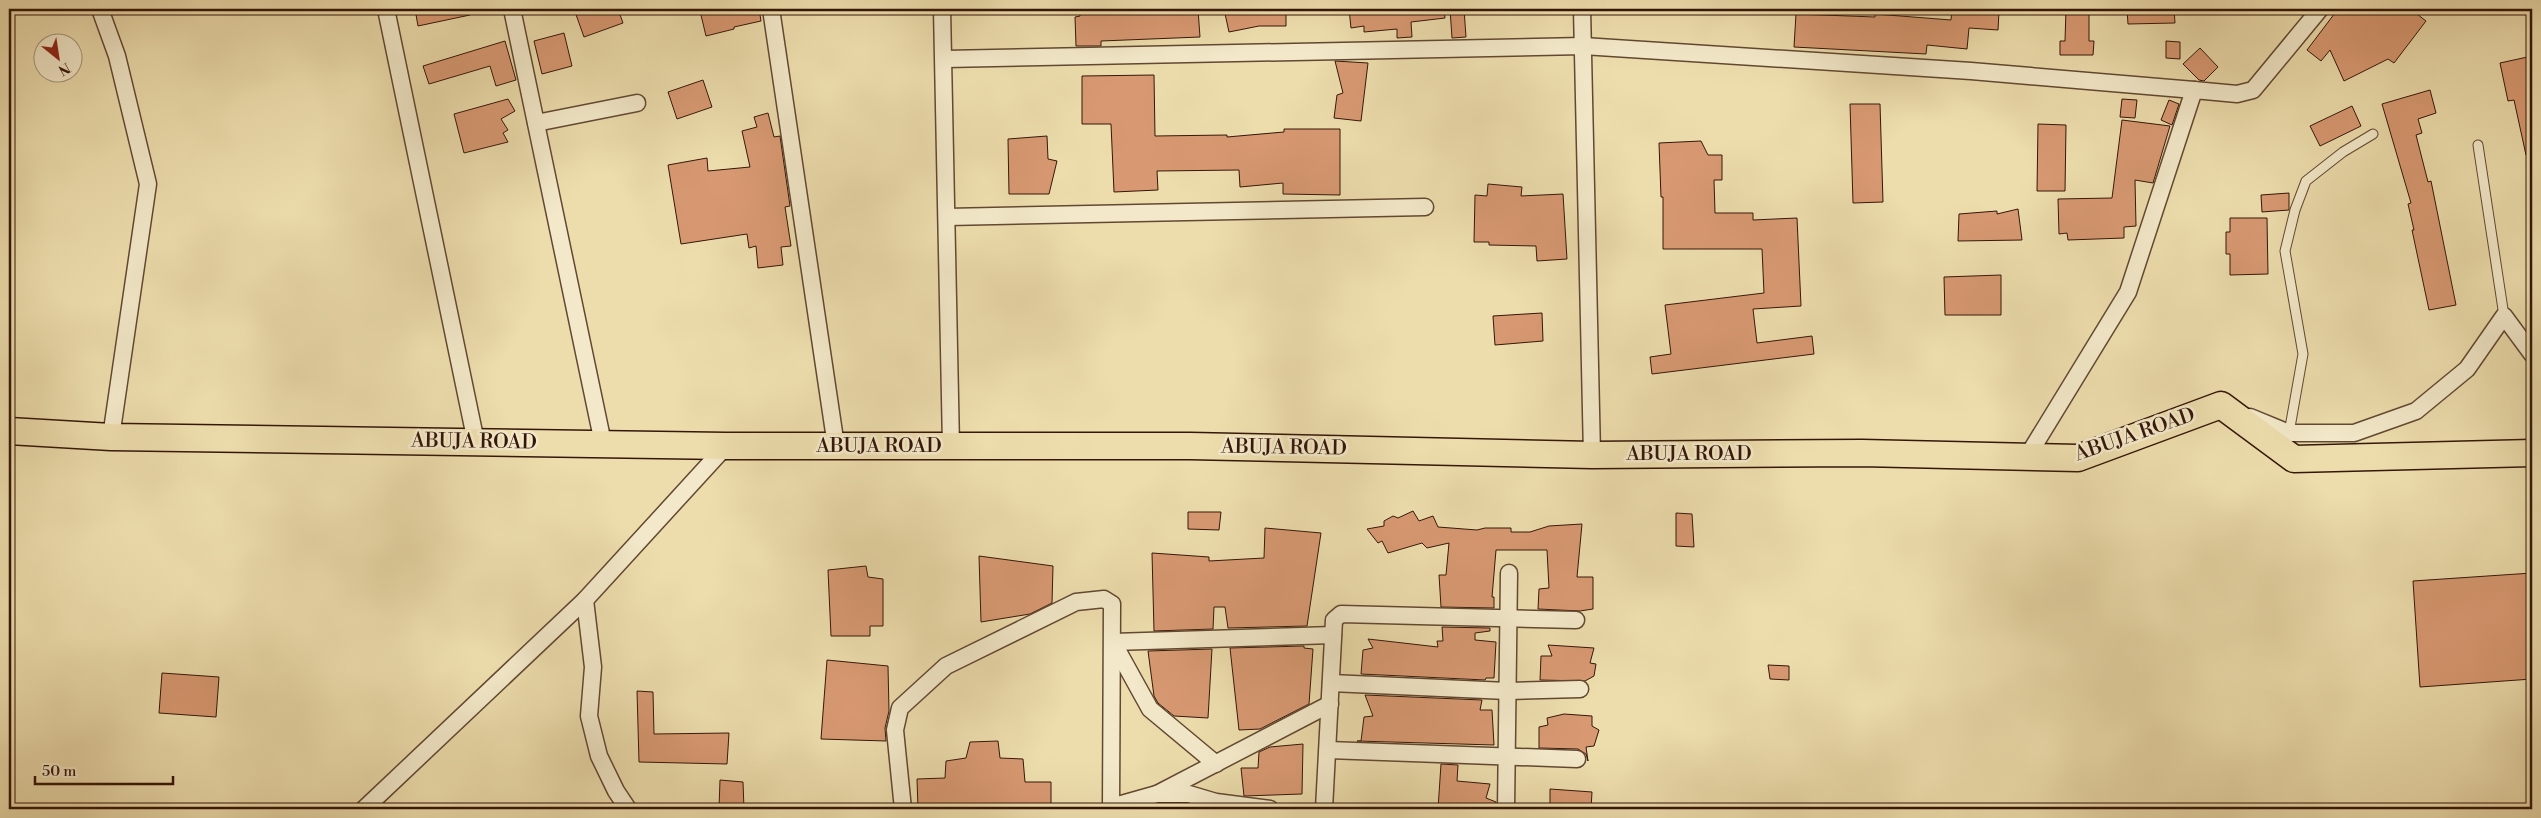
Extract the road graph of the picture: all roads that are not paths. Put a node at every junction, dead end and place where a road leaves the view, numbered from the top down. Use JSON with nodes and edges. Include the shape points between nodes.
{"nodes":[{"id":1,"x":100,"y":9,"type":"edge"},
{"id":2,"x":386,"y":9,"type":"edge"},
{"id":3,"x":512,"y":9,"type":"edge"},
{"id":4,"x":771,"y":9,"type":"edge"},
{"id":5,"x":942,"y":9,"type":"edge"},
{"id":6,"x":1582,"y":9,"type":"edge"},
{"id":7,"x":2320,"y":9,"type":"edge"},
{"id":8,"x":1582,"y":46,"type":"junction"},
{"id":9,"x":945,"y":59,"type":"junction"},
{"id":10,"x":2194,"y":90,"type":"junction"},
{"id":11,"x":637,"y":103,"type":"dead end"},
{"id":12,"x":536,"y":123,"type":"junction"},
{"id":13,"x":2373,"y":134,"type":"dead end"},
{"id":14,"x":2478,"y":145,"type":"dead end"},
{"id":15,"x":1425,"y":207,"type":"dead end"},
{"id":16,"x":947,"y":217,"type":"junction"},
{"id":17,"x":2504,"y":316,"type":"junction"},
{"id":18,"x":2532,"y":354,"type":"edge"},
{"id":19,"x":2221,"y":405,"type":"junction"},
{"id":20,"x":9,"y":431,"type":"edge"},
{"id":21,"x":2289,"y":433,"type":"junction"},
{"id":22,"x":111,"y":437,"type":"junction"},
{"id":23,"x":476,"y":442,"type":"junction"},
{"id":24,"x":603,"y":444,"type":"junction"},
{"id":25,"x":726,"y":446,"type":"junction"},
{"id":26,"x":836,"y":446,"type":"junction"},
{"id":27,"x":951,"y":446,"type":"junction"},
{"id":28,"x":2532,"y":453,"type":"edge"},
{"id":29,"x":1592,"y":455,"type":"junction"},
{"id":30,"x":2027,"y":457,"type":"junction"},
{"id":31,"x":1509,"y":573,"type":"dead end"},
{"id":32,"x":585,"y":600,"type":"junction"},
{"id":33,"x":1508,"y":619,"type":"junction"},
{"id":34,"x":1576,"y":620,"type":"dead end"},
{"id":35,"x":1333,"y":635,"type":"junction"},
{"id":36,"x":1113,"y":642,"type":"junction"},
{"id":37,"x":1331,"y":683,"type":"junction"},
{"id":38,"x":1580,"y":689,"type":"dead end"},
{"id":39,"x":1507,"y":691,"type":"junction"},
{"id":40,"x":1330,"y":704,"type":"junction"},
{"id":41,"x":1328,"y":750,"type":"junction"},
{"id":42,"x":1506,"y":758,"type":"junction"},
{"id":43,"x":1577,"y":759,"type":"dead end"},
{"id":44,"x":1216,"y":764,"type":"junction"},
{"id":45,"x":1157,"y":794,"type":"junction"},
{"id":46,"x":1111,"y":808,"type":"edge"},
{"id":47,"x":364,"y":809,"type":"edge"},
{"id":48,"x":628,"y":809,"type":"edge"},
{"id":49,"x":904,"y":809,"type":"edge"},
{"id":50,"x":1270,"y":809,"type":"edge"},
{"id":51,"x":1324,"y":809,"type":"edge"},
{"id":52,"x":1506,"y":809,"type":"edge"}],
"edges":[{"from":1,"to":22,"type":"street","via":[[117,56],[148,184]]},
{"from":2,"to":23,"type":"street"},
{"from":3,"to":12,"type":"street"},
{"from":4,"to":26,"type":"street"},
{"from":5,"to":9,"type":"street"},
{"from":6,"to":8,"type":"street"},
{"from":7,"to":10,"type":"street","via":[[2253,90],[2237,94]]},
{"from":8,"to":9,"type":"street"},
{"from":8,"to":10,"type":"street","via":[[1972,71]]},
{"from":8,"to":29,"type":"street"},
{"from":9,"to":16,"type":"street"},
{"from":10,"to":30,"type":"street","via":[[2128,292]]},
{"from":11,"to":12,"type":"street"},
{"from":12,"to":24,"type":"street"},
{"from":13,"to":21,"type":"lane","via":[[2306,181],[2295,210],[2285,251],[2303,354]]},
{"from":14,"to":17,"type":"lane"},
{"from":15,"to":16,"type":"street"},
{"from":16,"to":27,"type":"street"},
{"from":17,"to":18,"type":"street"},
{"from":17,"to":21,"type":"street","via":[[2466,369],[2416,411],[2354,433]]},
{"from":19,"to":21,"type":"street"},
{"from":19,"to":28,"type":"main road","name":"ABUJA ROAD","via":[[2294,459]]},
{"from":19,"to":30,"type":"main road","name":"ABUJA ROAD","via":[[2078,458]]},
{"from":20,"to":22,"type":"main road","name":"ABUJA ROAD"},
{"from":22,"to":23,"type":"main road","name":"ABUJA ROAD"},
{"from":23,"to":24,"type":"main road","name":"ABUJA ROAD"},
{"from":24,"to":25,"type":"main road","name":"ABUJA ROAD"},
{"from":25,"to":26,"type":"main road","name":"ABUJA ROAD"},
{"from":25,"to":32,"type":"street"},
{"from":26,"to":27,"type":"main road","name":"ABUJA ROAD"},
{"from":27,"to":29,"type":"main road","name":"ABUJA ROAD","via":[[1190,446]]},
{"from":29,"to":30,"type":"main road","name":"ABUJA ROAD","via":[[1862,453]]},
{"from":31,"to":33,"type":"street"},
{"from":32,"to":47,"type":"street"},
{"from":32,"to":48,"type":"street","via":[[593,667],[589,716],[600,756]]},
{"from":33,"to":34,"type":"street"},
{"from":33,"to":35,"type":"street","via":[[1341,614],[1334,620]]},
{"from":33,"to":39,"type":"street"},
{"from":35,"to":36,"type":"street"},
{"from":35,"to":37,"type":"street"},
{"from":36,"to":44,"type":"street","via":[[1150,709]]},
{"from":36,"to":46,"type":"street"},
{"from":36,"to":49,"type":"street","via":[[1112,604],[1104,599],[1076,602],[946,666],[900,708],[895,730]]},
{"from":37,"to":39,"type":"street"},
{"from":37,"to":40,"type":"street"},
{"from":38,"to":39,"type":"street"},
{"from":39,"to":42,"type":"street"},
{"from":40,"to":41,"type":"street"},
{"from":40,"to":44,"type":"street"},
{"from":41,"to":42,"type":"street"},
{"from":41,"to":51,"type":"street"},
{"from":42,"to":43,"type":"street"},
{"from":42,"to":52,"type":"street"},
{"from":44,"to":45,"type":"street"},
{"from":45,"to":46,"type":"street"},
{"from":45,"to":50,"type":"street","via":[[1189,794],[1216,802]]}]}
